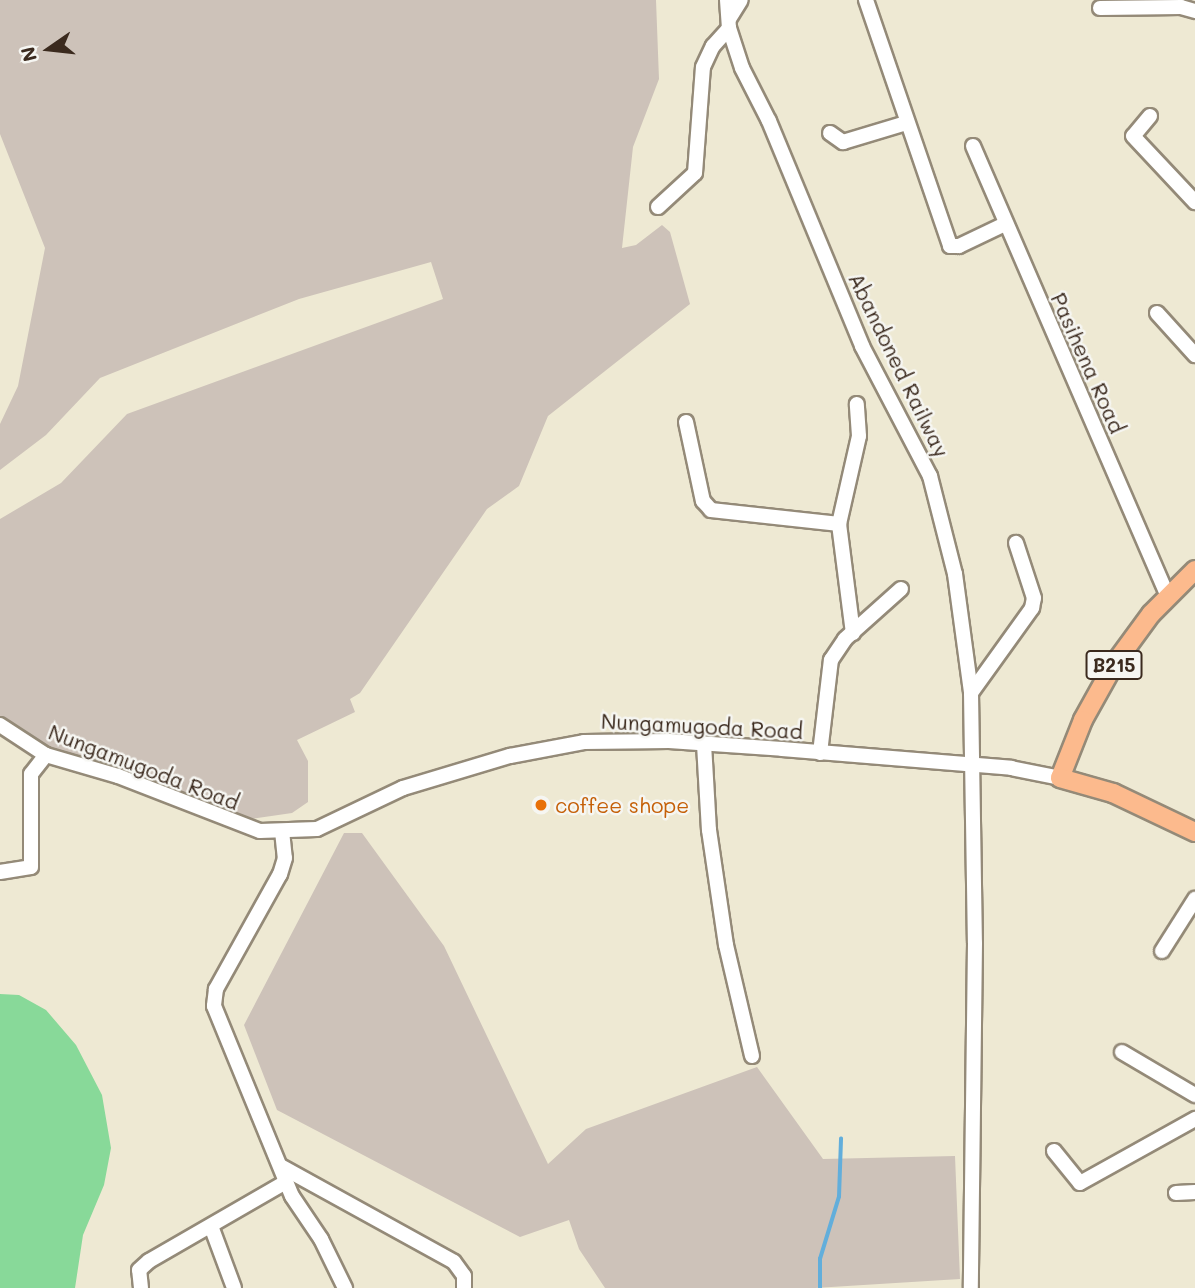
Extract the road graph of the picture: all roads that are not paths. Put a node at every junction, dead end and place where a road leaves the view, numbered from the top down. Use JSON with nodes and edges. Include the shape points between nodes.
{"nodes":[{"id":1,"x":727,"y":0,"type":"edge"},
{"id":2,"x":741,"y":0,"type":"edge"},
{"id":3,"x":866,"y":0,"type":"edge"},
{"id":4,"x":1100,"y":8,"type":"dead end"},
{"id":5,"x":1195,"y":11,"type":"edge"},
{"id":6,"x":729,"y":24,"type":"junction"},
{"id":7,"x":1150,"y":116,"type":"dead end"},
{"id":8,"x":906,"y":123,"type":"junction"},
{"id":9,"x":830,"y":133,"type":"dead end"},
{"id":10,"x":973,"y":146,"type":"dead end"},
{"id":11,"x":1195,"y":202,"type":"edge"},
{"id":12,"x":658,"y":207,"type":"dead end"},
{"id":13,"x":1005,"y":224,"type":"junction"},
{"id":14,"x":1157,"y":313,"type":"dead end"},
{"id":15,"x":1195,"y":355,"type":"edge"},
{"id":16,"x":857,"y":404,"type":"dead end"},
{"id":17,"x":686,"y":422,"type":"dead end"},
{"id":18,"x":839,"y":524,"type":"junction"},
{"id":19,"x":1016,"y":543,"type":"dead end"},
{"id":20,"x":1195,"y":570,"type":"edge"},
{"id":21,"x":901,"y":589,"type":"dead end"},
{"id":22,"x":1167,"y":596,"type":"junction"},
{"id":23,"x":853,"y":633,"type":"junction"},
{"id":24,"x":971,"y":693,"type":"junction"},
{"id":25,"x":0,"y":725,"type":"edge"},
{"id":26,"x":704,"y":744,"type":"junction"},
{"id":27,"x":820,"y":752,"type":"junction"},
{"id":28,"x":46,"y":755,"type":"junction"},
{"id":29,"x":970,"y":765,"type":"junction"},
{"id":30,"x":1060,"y":778,"type":"junction"},
{"id":31,"x":282,"y":831,"type":"junction"},
{"id":32,"x":1195,"y":832,"type":"edge"},
{"id":33,"x":0,"y":872,"type":"edge"},
{"id":34,"x":1195,"y":899,"type":"edge"},
{"id":35,"x":1162,"y":951,"type":"dead end"},
{"id":36,"x":1122,"y":1052,"type":"dead end"},
{"id":37,"x":752,"y":1056,"type":"dead end"},
{"id":38,"x":1195,"y":1095,"type":"edge"},
{"id":39,"x":1195,"y":1119,"type":"edge"},
{"id":40,"x":1055,"y":1151,"type":"dead end"},
{"id":41,"x":284,"y":1175,"type":"junction"},
{"id":42,"x":1195,"y":1192,"type":"edge"},
{"id":43,"x":1176,"y":1194,"type":"dead end"},
{"id":44,"x":211,"y":1226,"type":"junction"},
{"id":45,"x":141,"y":1288,"type":"edge"},
{"id":46,"x":234,"y":1288,"type":"edge"},
{"id":47,"x":345,"y":1288,"type":"edge"},
{"id":48,"x":464,"y":1288,"type":"edge"},
{"id":49,"x":971,"y":1288,"type":"edge"}],
"edges":[{"from":1,"to":6,"type":"street","name":"Abandoned Railway"},
{"from":2,"to":6,"type":"street"},
{"from":3,"to":8,"type":"street"},
{"from":4,"to":5,"type":"street","via":[[1181,7]]},
{"from":6,"to":12,"type":"street","via":[[703,67],[695,173]]},
{"from":6,"to":24,"type":"street","name":"Abandoned Railway","via":[[742,68],[769,121],[862,346],[930,476],[955,574]]},
{"from":7,"to":11,"type":"street","via":[[1133,136]]},
{"from":8,"to":9,"type":"street","via":[[843,142]]},
{"from":8,"to":13,"type":"street","via":[[950,246],[960,247]]},
{"from":10,"to":13,"type":"street","name":"Pasihena Road"},
{"from":13,"to":22,"type":"street","name":"Pasihena Road"},
{"from":14,"to":15,"type":"street"},
{"from":16,"to":18,"type":"street","via":[[859,436]]},
{"from":17,"to":18,"type":"street","via":[[703,501],[711,510]]},
{"from":18,"to":23,"type":"street"},
{"from":19,"to":24,"type":"street","via":[[1034,598],[1032,608]]},
{"from":20,"to":22,"type":"main road","number":"B215"},
{"from":21,"to":23,"type":"street"},
{"from":22,"to":30,"type":"main road","number":"B215","via":[[1113,666],[1083,720]]},
{"from":23,"to":27,"type":"street","via":[[831,660]]},
{"from":24,"to":29,"type":"street","name":"Abandoned Railway"},
{"from":25,"to":28,"type":"street","name":"Nungamugoda Road"},
{"from":26,"to":27,"type":"street","name":"Nungamugoda Road"},
{"from":26,"to":31,"type":"street","name":"Nungamugoda Road","via":[[584,742],[510,756],[403,788],[317,829]]},
{"from":26,"to":37,"type":"street","via":[[709,830],[726,945]]},
{"from":27,"to":29,"type":"street","name":"Nungamugoda Road"},
{"from":28,"to":31,"type":"street","name":"Nungamugoda Road","via":[[118,776],[229,822]]},
{"from":28,"to":33,"type":"street","via":[[31,774],[31,867]]},
{"from":29,"to":30,"type":"street","name":"Nungamugoda Road"},
{"from":29,"to":49,"type":"street","name":"Abandoned Railway","via":[[975,943]]},
{"from":30,"to":32,"type":"main road","via":[[1113,793]]},
{"from":31,"to":41,"type":"street","via":[[285,858],[281,874],[216,989],[214,1006]]},
{"from":34,"to":35,"type":"street"},
{"from":36,"to":38,"type":"street"},
{"from":39,"to":40,"type":"street","via":[[1080,1183]]},
{"from":41,"to":44,"type":"street"},
{"from":41,"to":47,"type":"street"},
{"from":41,"to":48,"type":"street","via":[[454,1262],[464,1276]]},
{"from":42,"to":43,"type":"street"},
{"from":44,"to":45,"type":"street","via":[[139,1269]]},
{"from":44,"to":46,"type":"street"}]}
